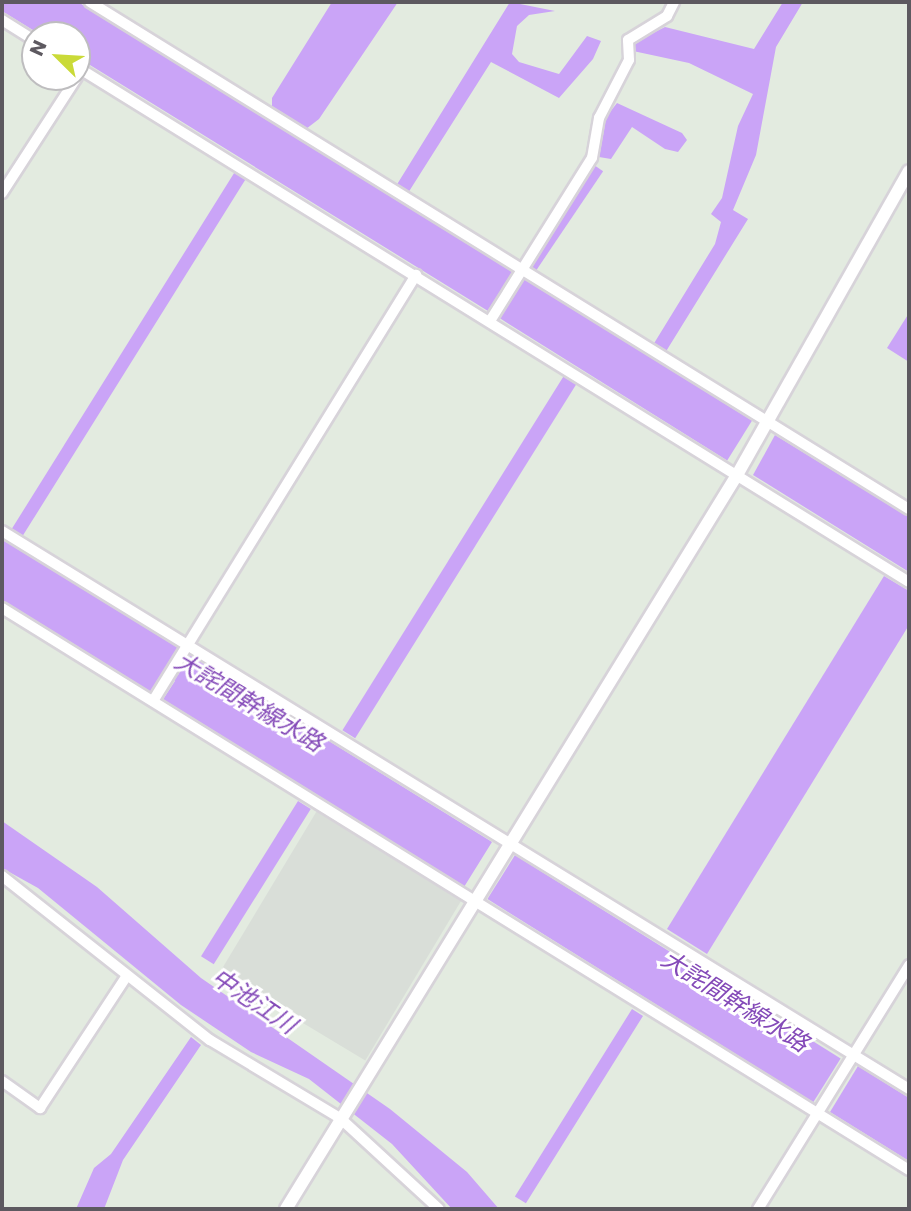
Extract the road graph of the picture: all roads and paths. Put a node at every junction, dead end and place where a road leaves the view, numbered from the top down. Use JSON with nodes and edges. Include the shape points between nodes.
{"nodes":[{"id":1,"x":90,"y":2,"type":"edge"},
{"id":2,"x":674,"y":2,"type":"edge"},
{"id":3,"x":2,"y":20,"type":"edge"},
{"id":4,"x":21,"y":32,"type":"edge"},
{"id":5,"x":91,"y":81,"type":"edge"},
{"id":6,"x":67,"y":91,"type":"edge"},
{"id":7,"x":909,"y":172,"type":"edge"},
{"id":8,"x":2,"y":192,"type":"edge"},
{"id":9,"x":522,"y":268,"type":"junction"},
{"id":10,"x":416,"y":275,"type":"junction"},
{"id":11,"x":490,"y":321,"type":"junction"},
{"id":12,"x":767,"y":422,"type":"junction"},
{"id":13,"x":737,"y":475,"type":"junction"},
{"id":14,"x":909,"y":509,"type":"edge"},
{"id":15,"x":2,"y":531,"type":"edge"},
{"id":16,"x":909,"y":582,"type":"edge"},
{"id":17,"x":2,"y":608,"type":"edge"},
{"id":18,"x":187,"y":645,"type":"junction"},
{"id":19,"x":152,"y":701,"type":"junction"},
{"id":20,"x":509,"y":844,"type":"junction"},
{"id":21,"x":2,"y":876,"type":"edge"},
{"id":22,"x":473,"y":903,"type":"junction"},
{"id":23,"x":909,"y":964,"type":"edge"},
{"id":24,"x":126,"y":977,"type":"junction"},
{"id":25,"x":853,"y":1054,"type":"junction"},
{"id":26,"x":2,"y":1081,"type":"edge"},
{"id":27,"x":909,"y":1089,"type":"edge"},
{"id":28,"x":818,"y":1112,"type":"junction"},
{"id":29,"x":340,"y":1118,"type":"junction"},
{"id":30,"x":909,"y":1170,"type":"edge"},
{"id":31,"x":286,"y":1209,"type":"edge"},
{"id":32,"x":439,"y":1209,"type":"edge"},
{"id":33,"x":758,"y":1209,"type":"edge"}],
"edges":[{"from":1,"to":9,"type":"street"},
{"from":2,"to":9,"type":"street","via":[[667,16],[628,40],[629,60],[599,118],[592,158]]},
{"from":3,"to":4,"type":"street"},
{"from":5,"to":10,"type":"street"},
{"from":6,"to":8,"type":"street"},
{"from":7,"to":12,"type":"street"},
{"from":9,"to":11,"type":"street"},
{"from":9,"to":12,"type":"street"},
{"from":10,"to":11,"type":"street"},
{"from":10,"to":18,"type":"street"},
{"from":11,"to":13,"type":"street"},
{"from":12,"to":13,"type":"street"},
{"from":12,"to":14,"type":"street"},
{"from":13,"to":16,"type":"street"},
{"from":13,"to":20,"type":"street"},
{"from":15,"to":18,"type":"street"},
{"from":17,"to":19,"type":"street"},
{"from":18,"to":19,"type":"street"},
{"from":18,"to":20,"type":"street"},
{"from":19,"to":22,"type":"street"},
{"from":20,"to":22,"type":"street"},
{"from":20,"to":25,"type":"street"},
{"from":21,"to":24,"type":"street"},
{"from":22,"to":28,"type":"street"},
{"from":22,"to":29,"type":"street"},
{"from":23,"to":25,"type":"street"},
{"from":24,"to":26,"type":"street","via":[[40,1108]]},
{"from":24,"to":29,"type":"street","via":[[210,1040]]},
{"from":25,"to":27,"type":"street"},
{"from":25,"to":28,"type":"street"},
{"from":28,"to":30,"type":"street"},
{"from":28,"to":33,"type":"street"},
{"from":29,"to":31,"type":"street"},
{"from":29,"to":32,"type":"street"}]}
